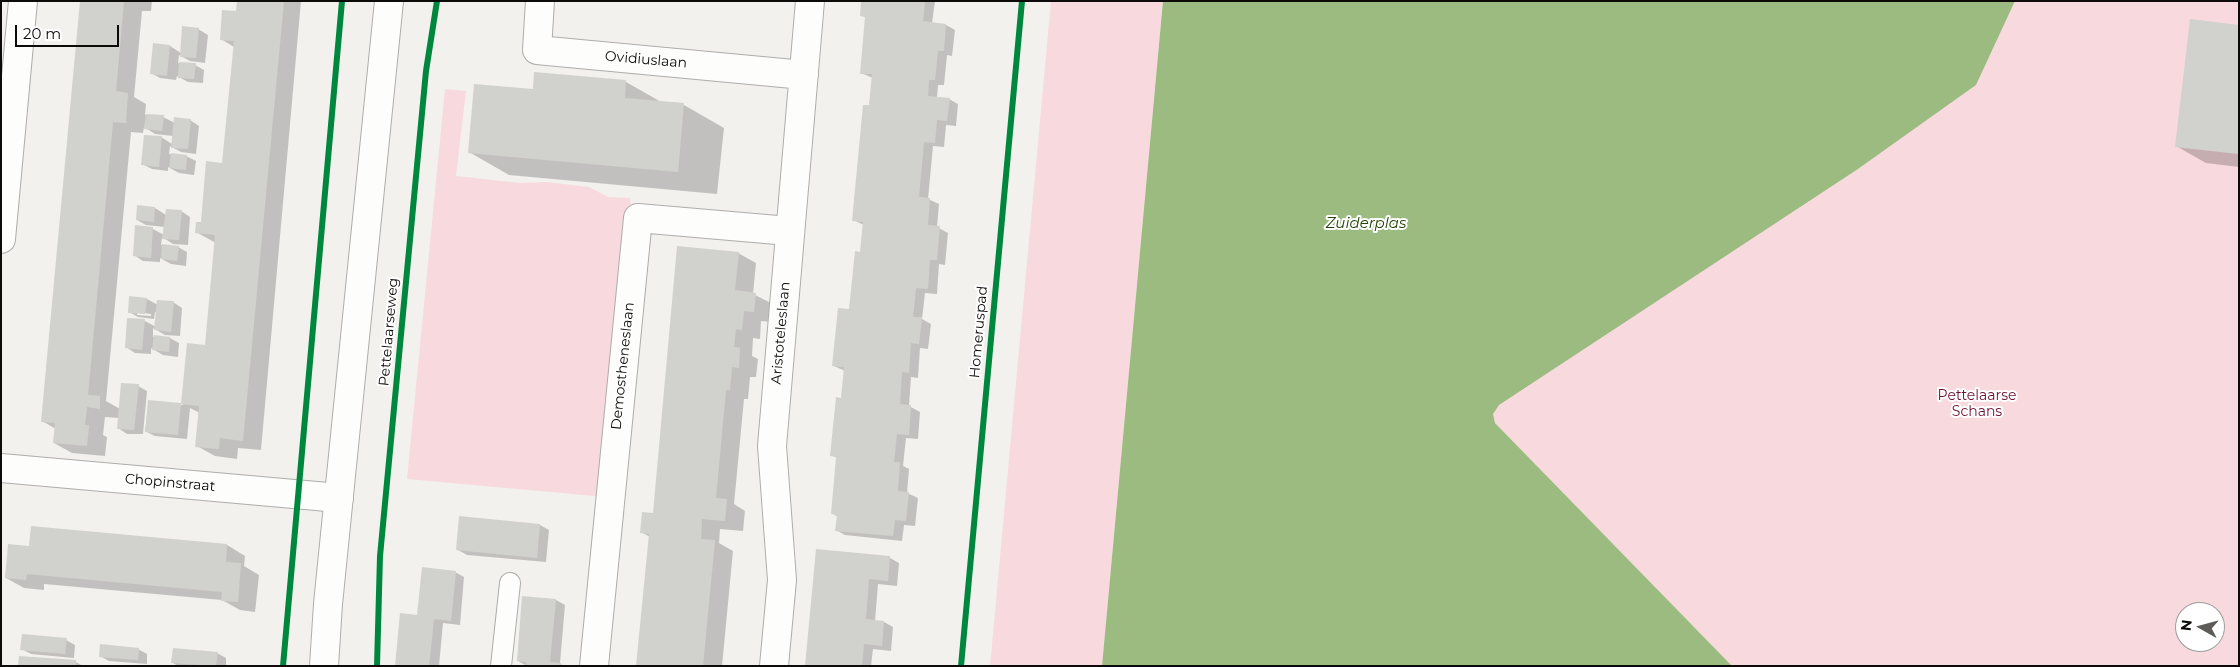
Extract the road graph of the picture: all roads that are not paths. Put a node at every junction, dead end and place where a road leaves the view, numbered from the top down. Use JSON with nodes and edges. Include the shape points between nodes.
{"nodes":[{"id":1,"x":23,"y":1,"type":"edge"},
{"id":2,"x":389,"y":1,"type":"edge"},
{"id":3,"x":540,"y":1,"type":"edge"},
{"id":4,"x":810,"y":1,"type":"edge"},
{"id":5,"x":804,"y":74,"type":"junction"},
{"id":6,"x":7,"y":108,"type":"edge"},
{"id":7,"x":789,"y":231,"type":"junction"},
{"id":8,"x":1,"y":239,"type":"edge"},
{"id":9,"x":1,"y":468,"type":"edge"},
{"id":10,"x":339,"y":498,"type":"junction"},
{"id":11,"x":510,"y":583,"type":"dead end"},
{"id":12,"x":324,"y":666,"type":"edge"},
{"id":13,"x":501,"y":666,"type":"edge"},
{"id":14,"x":594,"y":666,"type":"edge"},
{"id":15,"x":774,"y":666,"type":"edge"}],
"edges":[{"from":1,"to":6,"type":"street"},
{"from":2,"to":10,"type":"street"},
{"from":3,"to":5,"type":"street","name":"Ovidiuslaan","via":[[536,50]]},
{"from":4,"to":5,"type":"street","name":"Aristoteleslaan"},
{"from":5,"to":7,"type":"street","name":"Aristoteleslaan"},
{"from":6,"to":8,"type":"street"},
{"from":7,"to":14,"type":"street","name":"Demostheneslaan","via":[[638,218]]},
{"from":7,"to":15,"type":"street","name":"Aristoteleslaan","via":[[772,446],[782,580]]},
{"from":9,"to":10,"type":"street","name":"Chopinstraat"},
{"from":10,"to":12,"type":"street"},
{"from":11,"to":13,"type":"lane"}]}
